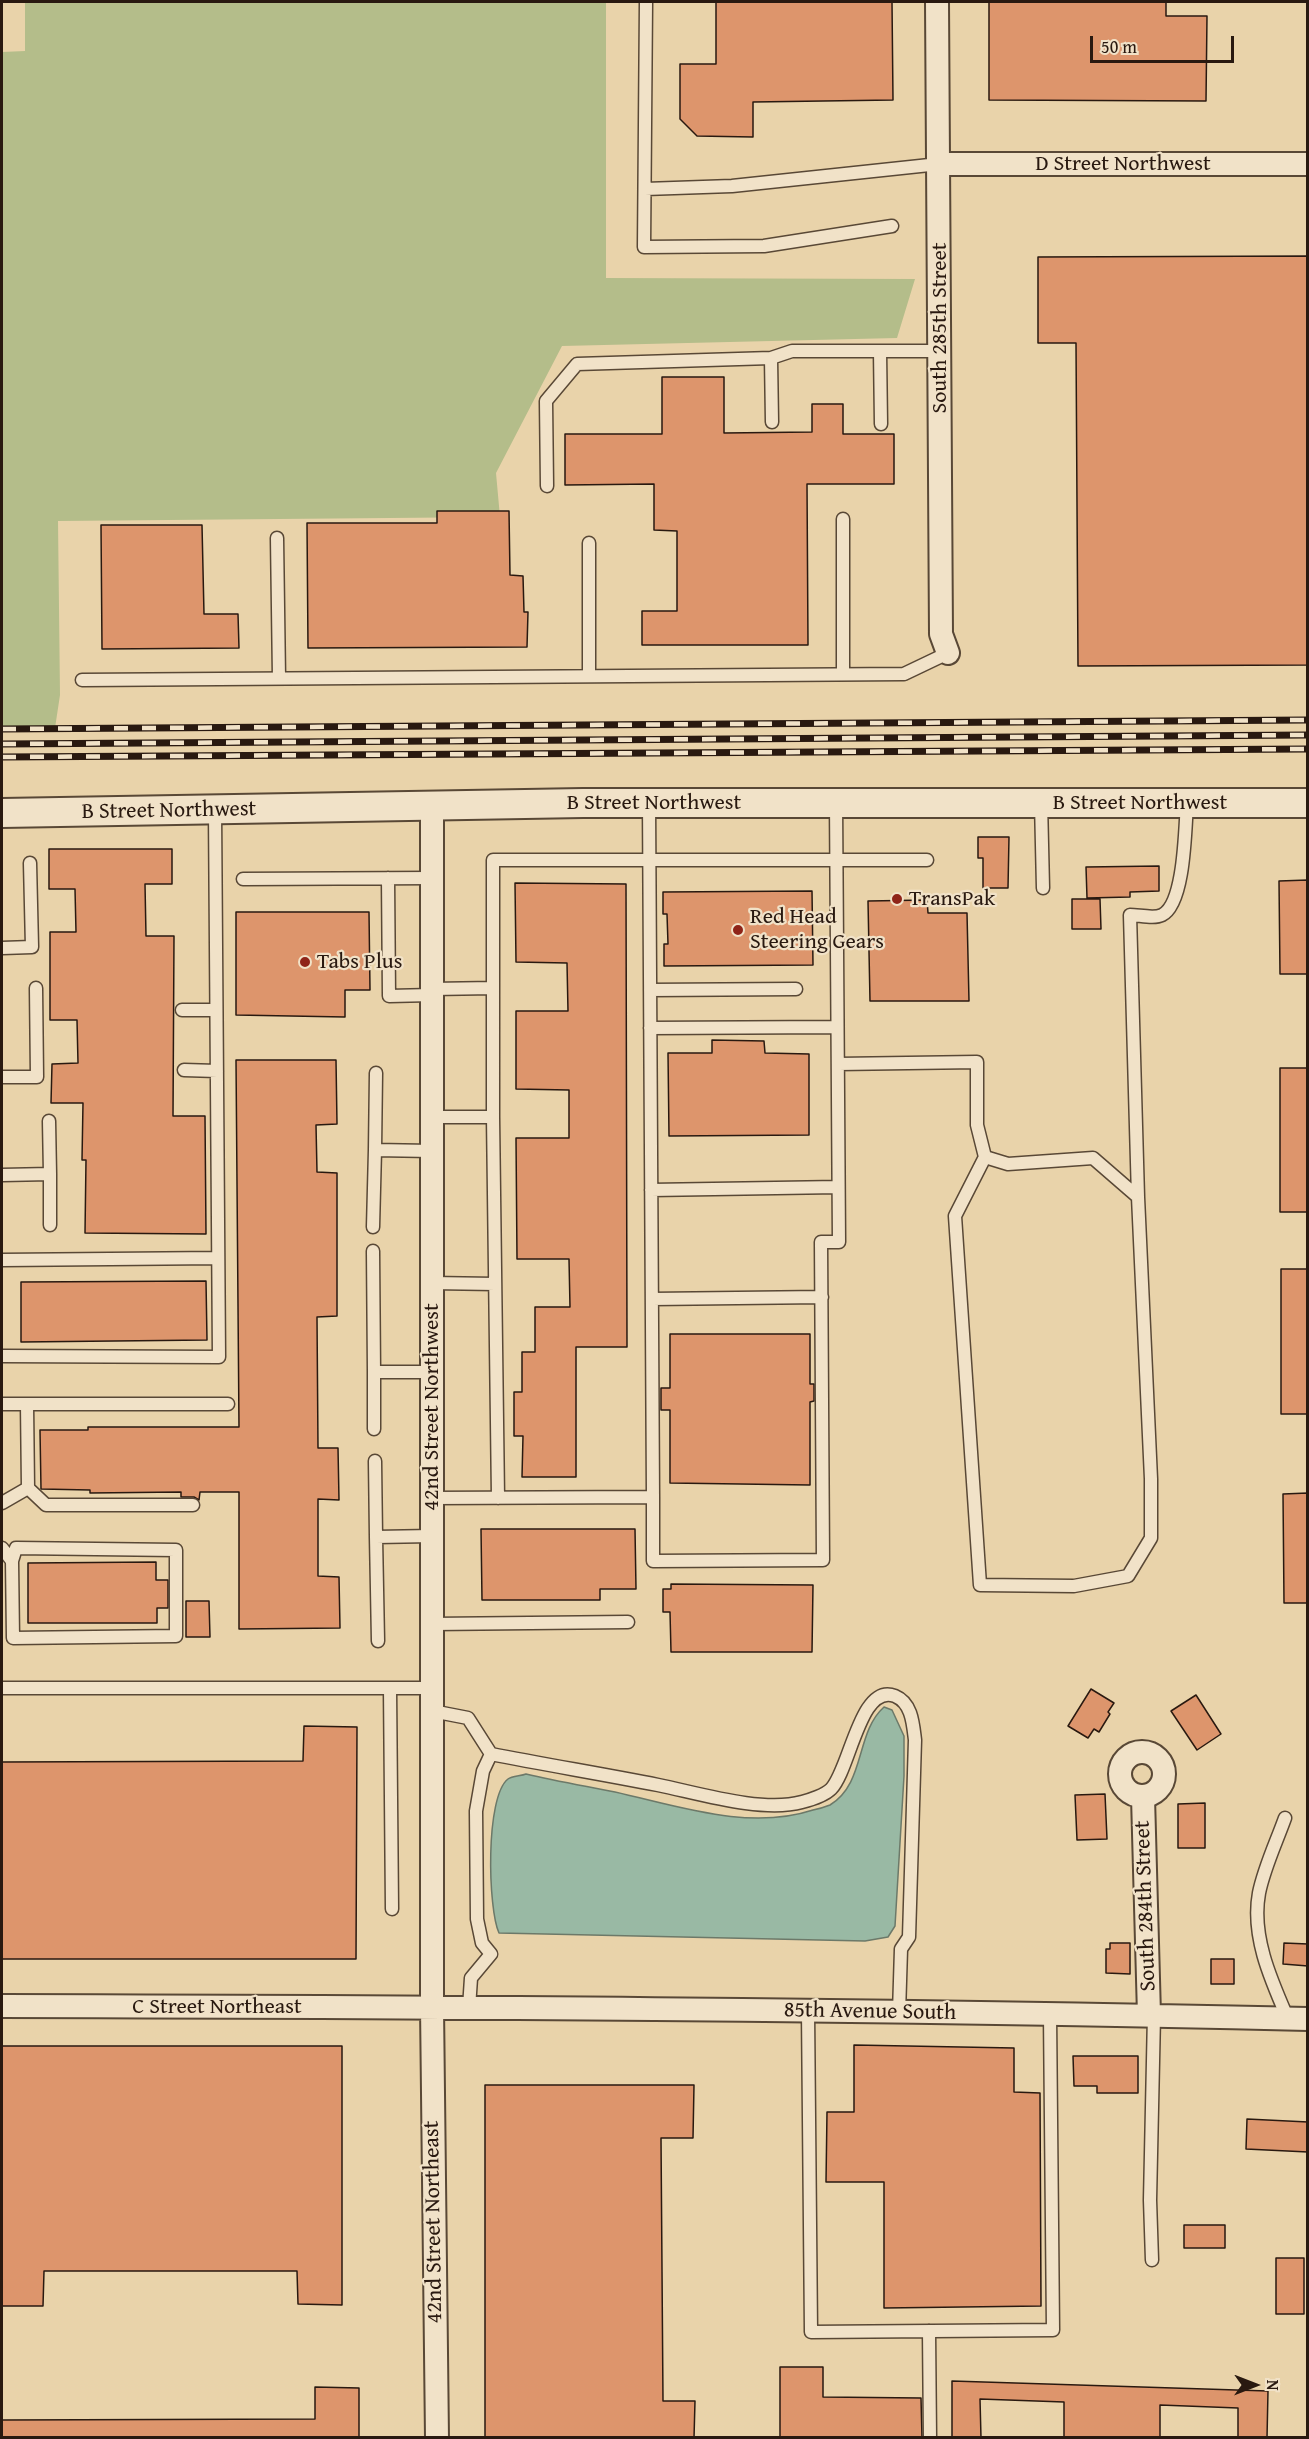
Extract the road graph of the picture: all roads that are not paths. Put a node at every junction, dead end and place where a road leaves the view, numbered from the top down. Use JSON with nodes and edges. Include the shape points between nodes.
{"nodes":[{"id":1,"x":646,"y":2,"type":"edge"},
{"id":2,"x":937,"y":2,"type":"edge"},
{"id":3,"x":939,"y":164,"type":"junction"},
{"id":4,"x":1308,"y":164,"type":"edge"},
{"id":5,"x":645,"y":189,"type":"junction"},
{"id":6,"x":892,"y":226,"type":"dead end"},
{"id":7,"x":880,"y":351,"type":"junction"},
{"id":8,"x":940,"y":351,"type":"junction"},
{"id":9,"x":771,"y":358,"type":"junction"},
{"id":10,"x":772,"y":422,"type":"dead end"},
{"id":11,"x":881,"y":424,"type":"dead end"},
{"id":12,"x":547,"y":486,"type":"dead end"},
{"id":13,"x":843,"y":519,"type":"dead end"},
{"id":14,"x":277,"y":538,"type":"dead end"},
{"id":15,"x":590,"y":543,"type":"dead end"},
{"id":16,"x":948,"y":653,"type":"joint"},
{"id":17,"x":843,"y":674,"type":"junction"},
{"id":18,"x":590,"y":676,"type":"junction"},
{"id":19,"x":279,"y":678,"type":"junction"},
{"id":20,"x":82,"y":680,"type":"dead end"},
{"id":21,"x":649,"y":802,"type":"junction"},
{"id":22,"x":836,"y":802,"type":"junction"},
{"id":23,"x":1041,"y":802,"type":"junction"},
{"id":24,"x":1187,"y":803,"type":"junction"},
{"id":25,"x":1308,"y":803,"type":"edge"},
{"id":26,"x":432,"y":806,"type":"junction"},
{"id":27,"x":215,"y":810,"type":"junction"},
{"id":28,"x":2,"y":813,"type":"edge"},
{"id":29,"x":927,"y":860,"type":"dead end"},
{"id":30,"x":649,"y":861,"type":"junction"},
{"id":31,"x":836,"y":861,"type":"junction"},
{"id":32,"x":30,"y":863,"type":"dead end"},
{"id":33,"x":388,"y":878,"type":"junction"},
{"id":34,"x":432,"y":878,"type":"junction"},
{"id":35,"x":243,"y":879,"type":"dead end"},
{"id":36,"x":1042,"y":888,"type":"dead end"},
{"id":37,"x":2,"y":948,"type":"edge"},
{"id":38,"x":36,"y":988,"type":"dead end"},
{"id":39,"x":493,"y":988,"type":"junction"},
{"id":40,"x":796,"y":989,"type":"dead end"},
{"id":41,"x":650,"y":990,"type":"junction"},
{"id":42,"x":432,"y":992,"type":"junction"},
{"id":43,"x":182,"y":1010,"type":"dead end"},
{"id":44,"x":216,"y":1010,"type":"junction"},
{"id":45,"x":650,"y":1028,"type":"junction"},
{"id":46,"x":837,"y":1028,"type":"junction"},
{"id":47,"x":838,"y":1064,"type":"junction"},
{"id":48,"x":184,"y":1070,"type":"dead end"},
{"id":49,"x":216,"y":1071,"type":"junction"},
{"id":50,"x":376,"y":1073,"type":"dead end"},
{"id":51,"x":2,"y":1077,"type":"edge"},
{"id":52,"x":432,"y":1117,"type":"junction"},
{"id":53,"x":493,"y":1117,"type":"junction"},
{"id":54,"x":49,"y":1121,"type":"dead end"},
{"id":55,"x":375,"y":1149,"type":"junction"},
{"id":56,"x":432,"y":1151,"type":"junction"},
{"id":57,"x":985,"y":1157,"type":"junction"},
{"id":58,"x":50,"y":1174,"type":"junction"},
{"id":59,"x":2,"y":1175,"type":"edge"},
{"id":60,"x":838,"y":1187,"type":"junction"},
{"id":61,"x":651,"y":1190,"type":"junction"},
{"id":62,"x":1138,"y":1197,"type":"junction"},
{"id":63,"x":50,"y":1225,"type":"dead end"},
{"id":64,"x":373,"y":1227,"type":"dead end"},
{"id":65,"x":373,"y":1251,"type":"dead end"},
{"id":66,"x":218,"y":1258,"type":"junction"},
{"id":67,"x":2,"y":1260,"type":"edge"},
{"id":68,"x":432,"y":1283,"type":"junction"},
{"id":69,"x":495,"y":1284,"type":"junction"},
{"id":70,"x":822,"y":1297,"type":"junction"},
{"id":71,"x":652,"y":1299,"type":"junction"},
{"id":72,"x":2,"y":1356,"type":"edge"},
{"id":73,"x":374,"y":1372,"type":"junction"},
{"id":74,"x":432,"y":1372,"type":"junction"},
{"id":75,"x":2,"y":1404,"type":"edge"},
{"id":76,"x":27,"y":1404,"type":"junction"},
{"id":77,"x":228,"y":1404,"type":"dead end"},
{"id":78,"x":374,"y":1429,"type":"dead end"},
{"id":79,"x":375,"y":1461,"type":"dead end"},
{"id":80,"x":28,"y":1488,"type":"junction"},
{"id":81,"x":652,"y":1497,"type":"junction"},
{"id":82,"x":432,"y":1498,"type":"junction"},
{"id":83,"x":498,"y":1498,"type":"junction"},
{"id":84,"x":2,"y":1503,"type":"edge"},
{"id":85,"x":193,"y":1505,"type":"dead end"},
{"id":86,"x":432,"y":1536,"type":"junction"},
{"id":87,"x":376,"y":1537,"type":"junction"},
{"id":88,"x":2,"y":1548,"type":"edge"},
{"id":89,"x":12,"y":1562,"type":"junction"},
{"id":90,"x":628,"y":1622,"type":"dead end"},
{"id":91,"x":432,"y":1624,"type":"junction"},
{"id":92,"x":378,"y":1641,"type":"dead end"},
{"id":93,"x":2,"y":1688,"type":"edge"},
{"id":94,"x":390,"y":1688,"type":"junction"},
{"id":95,"x":432,"y":1688,"type":"junction"},
{"id":96,"x":432,"y":1711,"type":"junction"},
{"id":97,"x":491,"y":1754,"type":"junction"},
{"id":98,"x":1143,"y":1797,"type":"dead end"},
{"id":99,"x":1285,"y":1818,"type":"dead end"},
{"id":100,"x":392,"y":1909,"type":"dead end"},
{"id":101,"x":2,"y":2006,"type":"edge"},
{"id":102,"x":432,"y":2007,"type":"junction"},
{"id":103,"x":470,"y":2008,"type":"junction"},
{"id":104,"x":808,"y":2012,"type":"junction"},
{"id":105,"x":899,"y":2013,"type":"junction"},
{"id":106,"x":1050,"y":2014,"type":"junction"},
{"id":107,"x":1151,"y":2015,"type":"junction"},
{"id":108,"x":1298,"y":2019,"type":"edge"},
{"id":109,"x":1152,"y":2260,"type":"dead end"},
{"id":110,"x":929,"y":2331,"type":"junction"},
{"id":111,"x":437,"y":2438,"type":"edge"},
{"id":112,"x":930,"y":2438,"type":"edge"}],
"edges":[{"from":1,"to":5,"type":"lane"},
{"from":2,"to":3,"type":"street","name":"South 285th Street"},
{"from":3,"to":4,"type":"street","name":"D Street Northwest"},
{"from":3,"to":5,"type":"lane","via":[[732,186]]},
{"from":3,"to":8,"type":"street","name":"South 285th Street"},
{"from":5,"to":6,"type":"lane","via":[[644,247],[764,246]]},
{"from":7,"to":8,"type":"lane"},
{"from":7,"to":9,"type":"lane","via":[[792,351]]},
{"from":7,"to":11,"type":"lane"},
{"from":8,"to":16,"type":"street","name":"South 285th Street","via":[[941,634]]},
{"from":9,"to":10,"type":"lane"},
{"from":9,"to":12,"type":"lane","via":[[577,364],[546,401]]},
{"from":13,"to":17,"type":"lane"},
{"from":14,"to":19,"type":"lane"},
{"from":15,"to":18,"type":"lane"},
{"from":16,"to":17,"type":"lane","via":[[904,674]]},
{"from":17,"to":18,"type":"lane"},
{"from":18,"to":19,"type":"lane"},
{"from":19,"to":20,"type":"lane"},
{"from":21,"to":22,"type":"street","name":"B Street Northwest"},
{"from":21,"to":26,"type":"street","name":"B Street Northwest"},
{"from":21,"to":30,"type":"lane"},
{"from":22,"to":23,"type":"street","name":"B Street Northwest"},
{"from":22,"to":31,"type":"lane"},
{"from":23,"to":24,"type":"street","name":"B Street Northwest"},
{"from":23,"to":36,"type":"lane"},
{"from":24,"to":25,"type":"street","name":"B Street Northwest"},
{"from":24,"to":62,"type":"lane","via":[[1180,879],[1170,910],[1160,917],[1130,915]]},
{"from":26,"to":27,"type":"street","name":"B Street Northwest"},
{"from":26,"to":34,"type":"street","name":"42nd Street Northwest"},
{"from":27,"to":28,"type":"street","name":"B Street Northwest"},
{"from":27,"to":44,"type":"lane"},
{"from":29,"to":31,"type":"lane"},
{"from":30,"to":31,"type":"lane"},
{"from":30,"to":39,"type":"lane","via":[[493,860]]},
{"from":30,"to":41,"type":"lane"},
{"from":31,"to":46,"type":"lane"},
{"from":32,"to":37,"type":"lane","via":[[32,947]]},
{"from":33,"to":34,"type":"lane"},
{"from":33,"to":35,"type":"lane"},
{"from":33,"to":42,"type":"lane","via":[[389,996]]},
{"from":34,"to":42,"type":"street","name":"42nd Street Northwest"},
{"from":38,"to":51,"type":"lane","via":[[37,1077]]},
{"from":39,"to":42,"type":"lane"},
{"from":39,"to":53,"type":"lane"},
{"from":40,"to":41,"type":"lane"},
{"from":41,"to":45,"type":"lane"},
{"from":42,"to":52,"type":"street","name":"42nd Street Northwest"},
{"from":43,"to":44,"type":"lane"},
{"from":44,"to":49,"type":"lane"},
{"from":45,"to":46,"type":"lane"},
{"from":45,"to":61,"type":"lane"},
{"from":46,"to":47,"type":"lane"},
{"from":47,"to":57,"type":"lane","via":[[976,1062],[976,1125]]},
{"from":47,"to":60,"type":"lane"},
{"from":48,"to":49,"type":"lane"},
{"from":49,"to":66,"type":"lane"},
{"from":50,"to":55,"type":"lane"},
{"from":52,"to":53,"type":"lane"},
{"from":52,"to":56,"type":"street","name":"42nd Street Northwest"},
{"from":53,"to":69,"type":"lane"},
{"from":54,"to":58,"type":"lane"},
{"from":55,"to":56,"type":"lane"},
{"from":55,"to":64,"type":"lane"},
{"from":56,"to":68,"type":"street","name":"42nd Street Northwest"},
{"from":57,"to":62,"type":"lane","via":[[1008,1164],[1093,1158]]},
{"from":57,"to":62,"type":"lane","via":[[955,1216],[980,1585],[1074,1586],[1128,1576],[1151,1538]]},
{"from":58,"to":59,"type":"lane"},
{"from":58,"to":63,"type":"lane"},
{"from":60,"to":61,"type":"lane"},
{"from":60,"to":70,"type":"lane","via":[[839,1242],[821,1242]]},
{"from":61,"to":71,"type":"lane"},
{"from":65,"to":73,"type":"lane"},
{"from":66,"to":67,"type":"lane"},
{"from":66,"to":72,"type":"lane","via":[[219,1357]]},
{"from":68,"to":69,"type":"lane"},
{"from":68,"to":74,"type":"street","name":"42nd Street Northwest"},
{"from":69,"to":83,"type":"lane"},
{"from":70,"to":71,"type":"lane"},
{"from":70,"to":81,"type":"lane","via":[[823,1560],[653,1561]]},
{"from":71,"to":81,"type":"lane"},
{"from":73,"to":74,"type":"lane"},
{"from":73,"to":78,"type":"lane"},
{"from":74,"to":82,"type":"street","name":"42nd Street Northwest"},
{"from":75,"to":76,"type":"lane"},
{"from":76,"to":77,"type":"lane"},
{"from":76,"to":80,"type":"lane"},
{"from":79,"to":87,"type":"lane"},
{"from":80,"to":84,"type":"lane"},
{"from":80,"to":85,"type":"lane","via":[[46,1505]]},
{"from":81,"to":83,"type":"lane"},
{"from":82,"to":83,"type":"lane"},
{"from":82,"to":86,"type":"street","name":"42nd Street Northwest"},
{"from":86,"to":87,"type":"lane"},
{"from":86,"to":91,"type":"street","name":"42nd Street Northwest"},
{"from":87,"to":92,"type":"lane"},
{"from":88,"to":89,"type":"lane"},
{"from":89,"to":89,"type":"lane","via":[[13,1638],[176,1636],[176,1550],[16,1548]]},
{"from":90,"to":91,"type":"lane"},
{"from":91,"to":95,"type":"street","name":"42nd Street Northwest"},
{"from":93,"to":94,"type":"lane"},
{"from":94,"to":95,"type":"lane"},
{"from":94,"to":100,"type":"lane"},
{"from":95,"to":96,"type":"street","name":"42nd Street Northwest"},
{"from":96,"to":97,"type":"lane","via":[[468,1718]]},
{"from":96,"to":102,"type":"street","name":"42nd Street Northwest"},
{"from":97,"to":103,"type":"lane","via":[[483,1771],[476,1812],[477,1919],[482,1943],[491,1954],[471,1977]]},
{"from":97,"to":105,"type":"lane","via":[[727,1799],[771,1805],[801,1802],[830,1791],[841,1776],[872,1700],[882,1694],[896,1696],[913,1719],[915,1740],[909,1937],[901,1949]]},
{"from":98,"to":107,"type":"street","name":"South 284th Street"},
{"from":99,"to":108,"type":"lane","via":[[1262,1881],[1258,1914],[1262,1949]]},
{"from":101,"to":102,"type":"street","name":"C Street Northeast"},
{"from":102,"to":103,"type":"street","name":"85th Avenue South"},
{"from":102,"to":111,"type":"street","name":"42nd Street Northeast"},
{"from":103,"to":104,"type":"street","name":"85th Avenue South"},
{"from":104,"to":105,"type":"street","name":"85th Avenue South"},
{"from":104,"to":110,"type":"lane","via":[[811,2332]]},
{"from":105,"to":106,"type":"street","name":"85th Avenue South"},
{"from":106,"to":107,"type":"street","name":"85th Avenue South"},
{"from":106,"to":110,"type":"lane","via":[[1053,2330]]},
{"from":107,"to":108,"type":"street","name":"85th Avenue South"},
{"from":107,"to":109,"type":"lane"},
{"from":110,"to":112,"type":"lane"}]}
